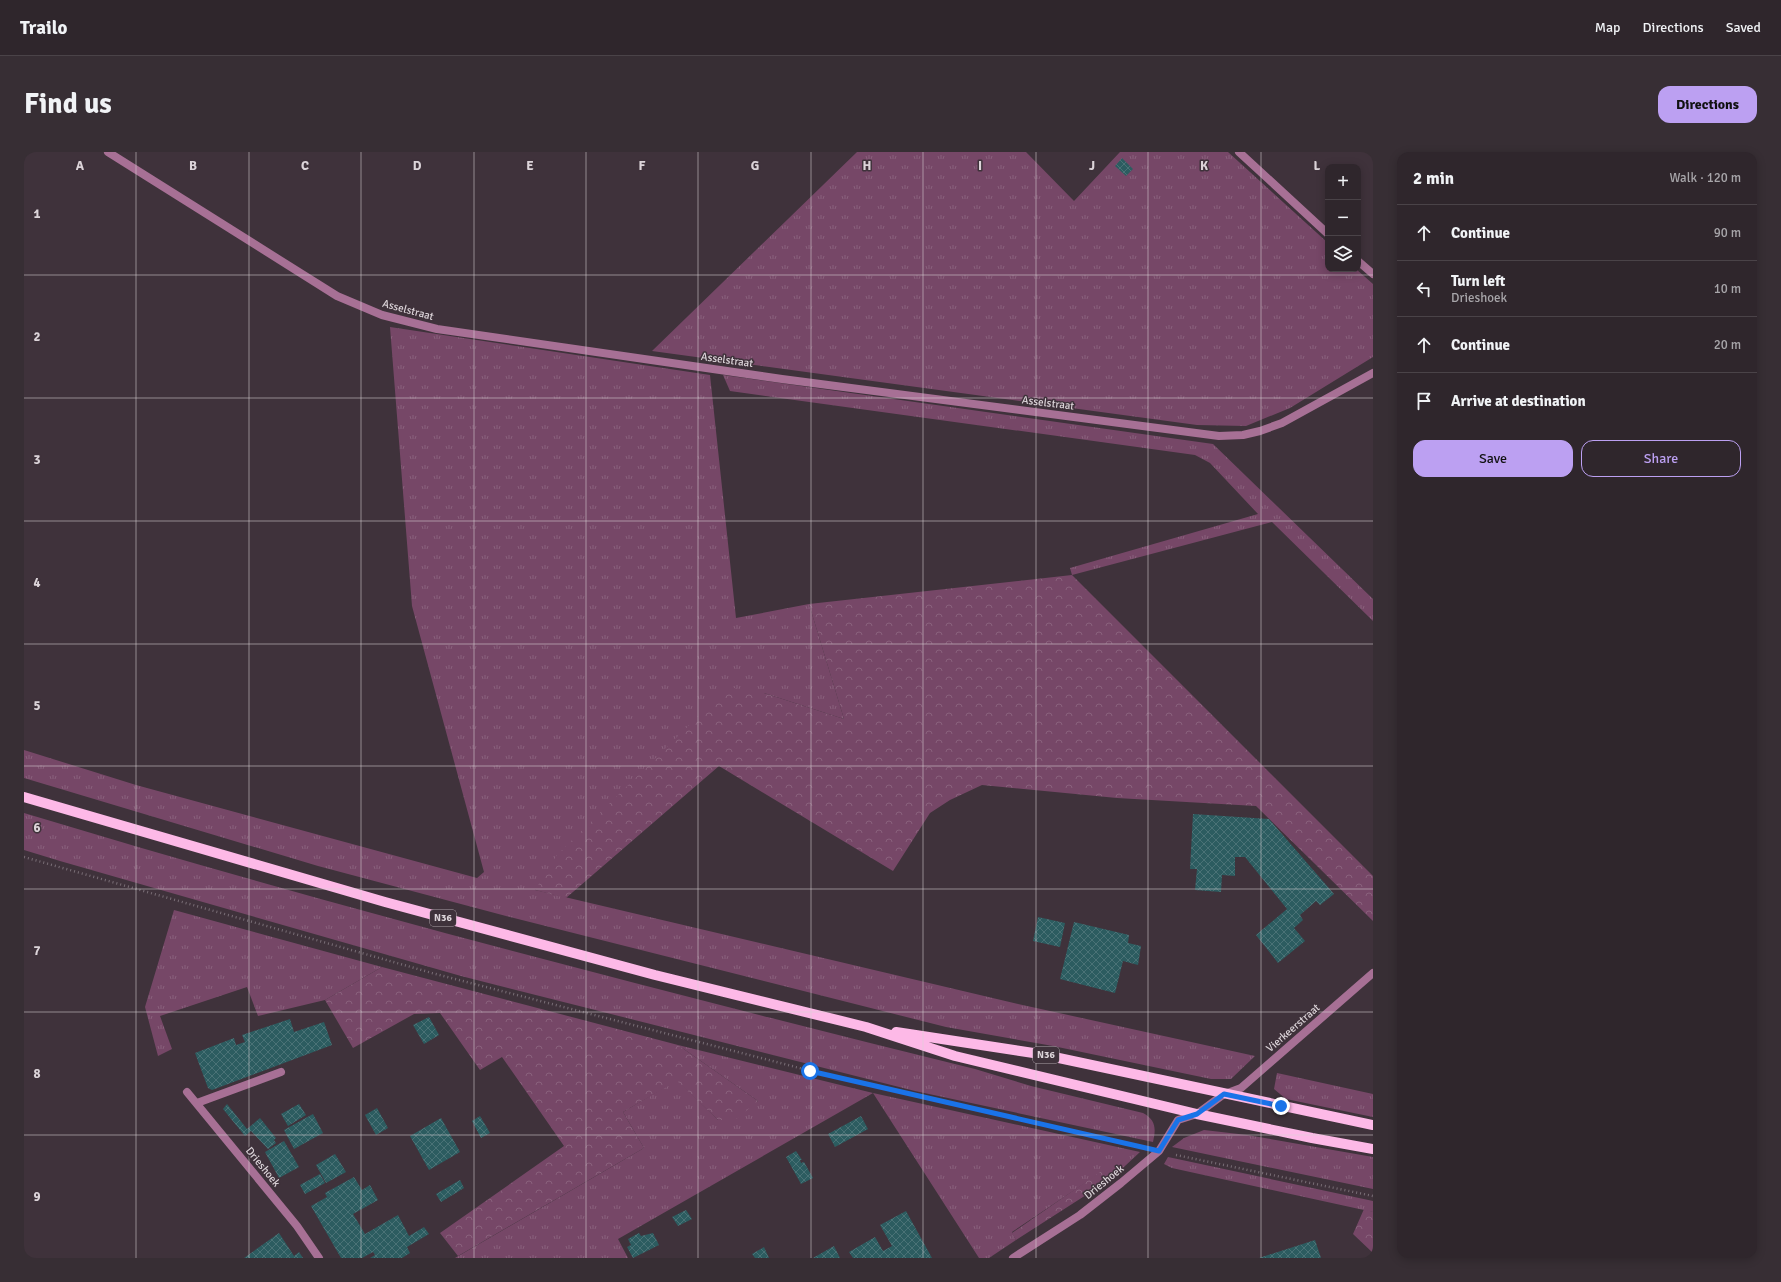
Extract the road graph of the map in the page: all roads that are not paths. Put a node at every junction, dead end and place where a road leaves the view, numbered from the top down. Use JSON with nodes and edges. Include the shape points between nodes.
{"nodes":[{"id":1,"x":108,"y":152,"type":"edge"},
{"id":2,"x":1239,"y":152,"type":"edge"},
{"id":3,"x":1325,"y":231,"type":"edge"},
{"id":4,"x":1361,"y":264,"type":"edge"},
{"id":5,"x":1373,"y":274,"type":"edge"},
{"id":6,"x":1373,"y":373,"type":"edge"},
{"id":7,"x":24,"y":798,"type":"edge"},
{"id":8,"x":1373,"y":973,"type":"edge"},
{"id":9,"x":866,"y":1028,"type":"junction"},
{"id":10,"x":281,"y":1072,"type":"dead end"},
{"id":11,"x":188,"y":1092,"type":"dead end"},
{"id":12,"x":1224,"y":1094,"type":"junction"},
{"id":13,"x":196,"y":1103,"type":"junction"},
{"id":14,"x":1197,"y":1114,"type":"junction"},
{"id":15,"x":1373,"y":1125,"type":"edge"},
{"id":16,"x":1373,"y":1149,"type":"edge"},
{"id":17,"x":319,"y":1258,"type":"edge"},
{"id":18,"x":1013,"y":1258,"type":"edge"}],
"edges":[{"from":1,"to":6,"type":"street","name":"Asselstraat","via":[[337,296],[382,315],[437,329],[782,379],[1219,436],[1248,434],[1282,422]]},
{"from":2,"to":3,"type":"street"},
{"from":4,"to":5,"type":"street"},
{"from":7,"to":9,"type":"main road","number":"N36","via":[[385,902],[655,975]]},
{"from":8,"to":12,"type":"street","name":"Vierkeerstraat","via":[[1241,1088]]},
{"from":9,"to":12,"type":"main road","number":"N36","via":[[1040,1054]]},
{"from":9,"to":14,"type":"main road","number":"N36","via":[[955,1056]]},
{"from":10,"to":13,"type":"street"},
{"from":11,"to":13,"type":"street","name":"Drieshoek"},
{"from":12,"to":14,"type":"street","name":"Vierkeerstraat"},
{"from":12,"to":15,"type":"main road","number":"N36"},
{"from":13,"to":17,"type":"street","name":"Drieshoek","via":[[297,1226]]},
{"from":14,"to":16,"type":"main road","number":"N36"},
{"from":14,"to":18,"type":"street","name":"Drieshoek","via":[[1178,1120],[1159,1151],[1080,1215]]}]}
